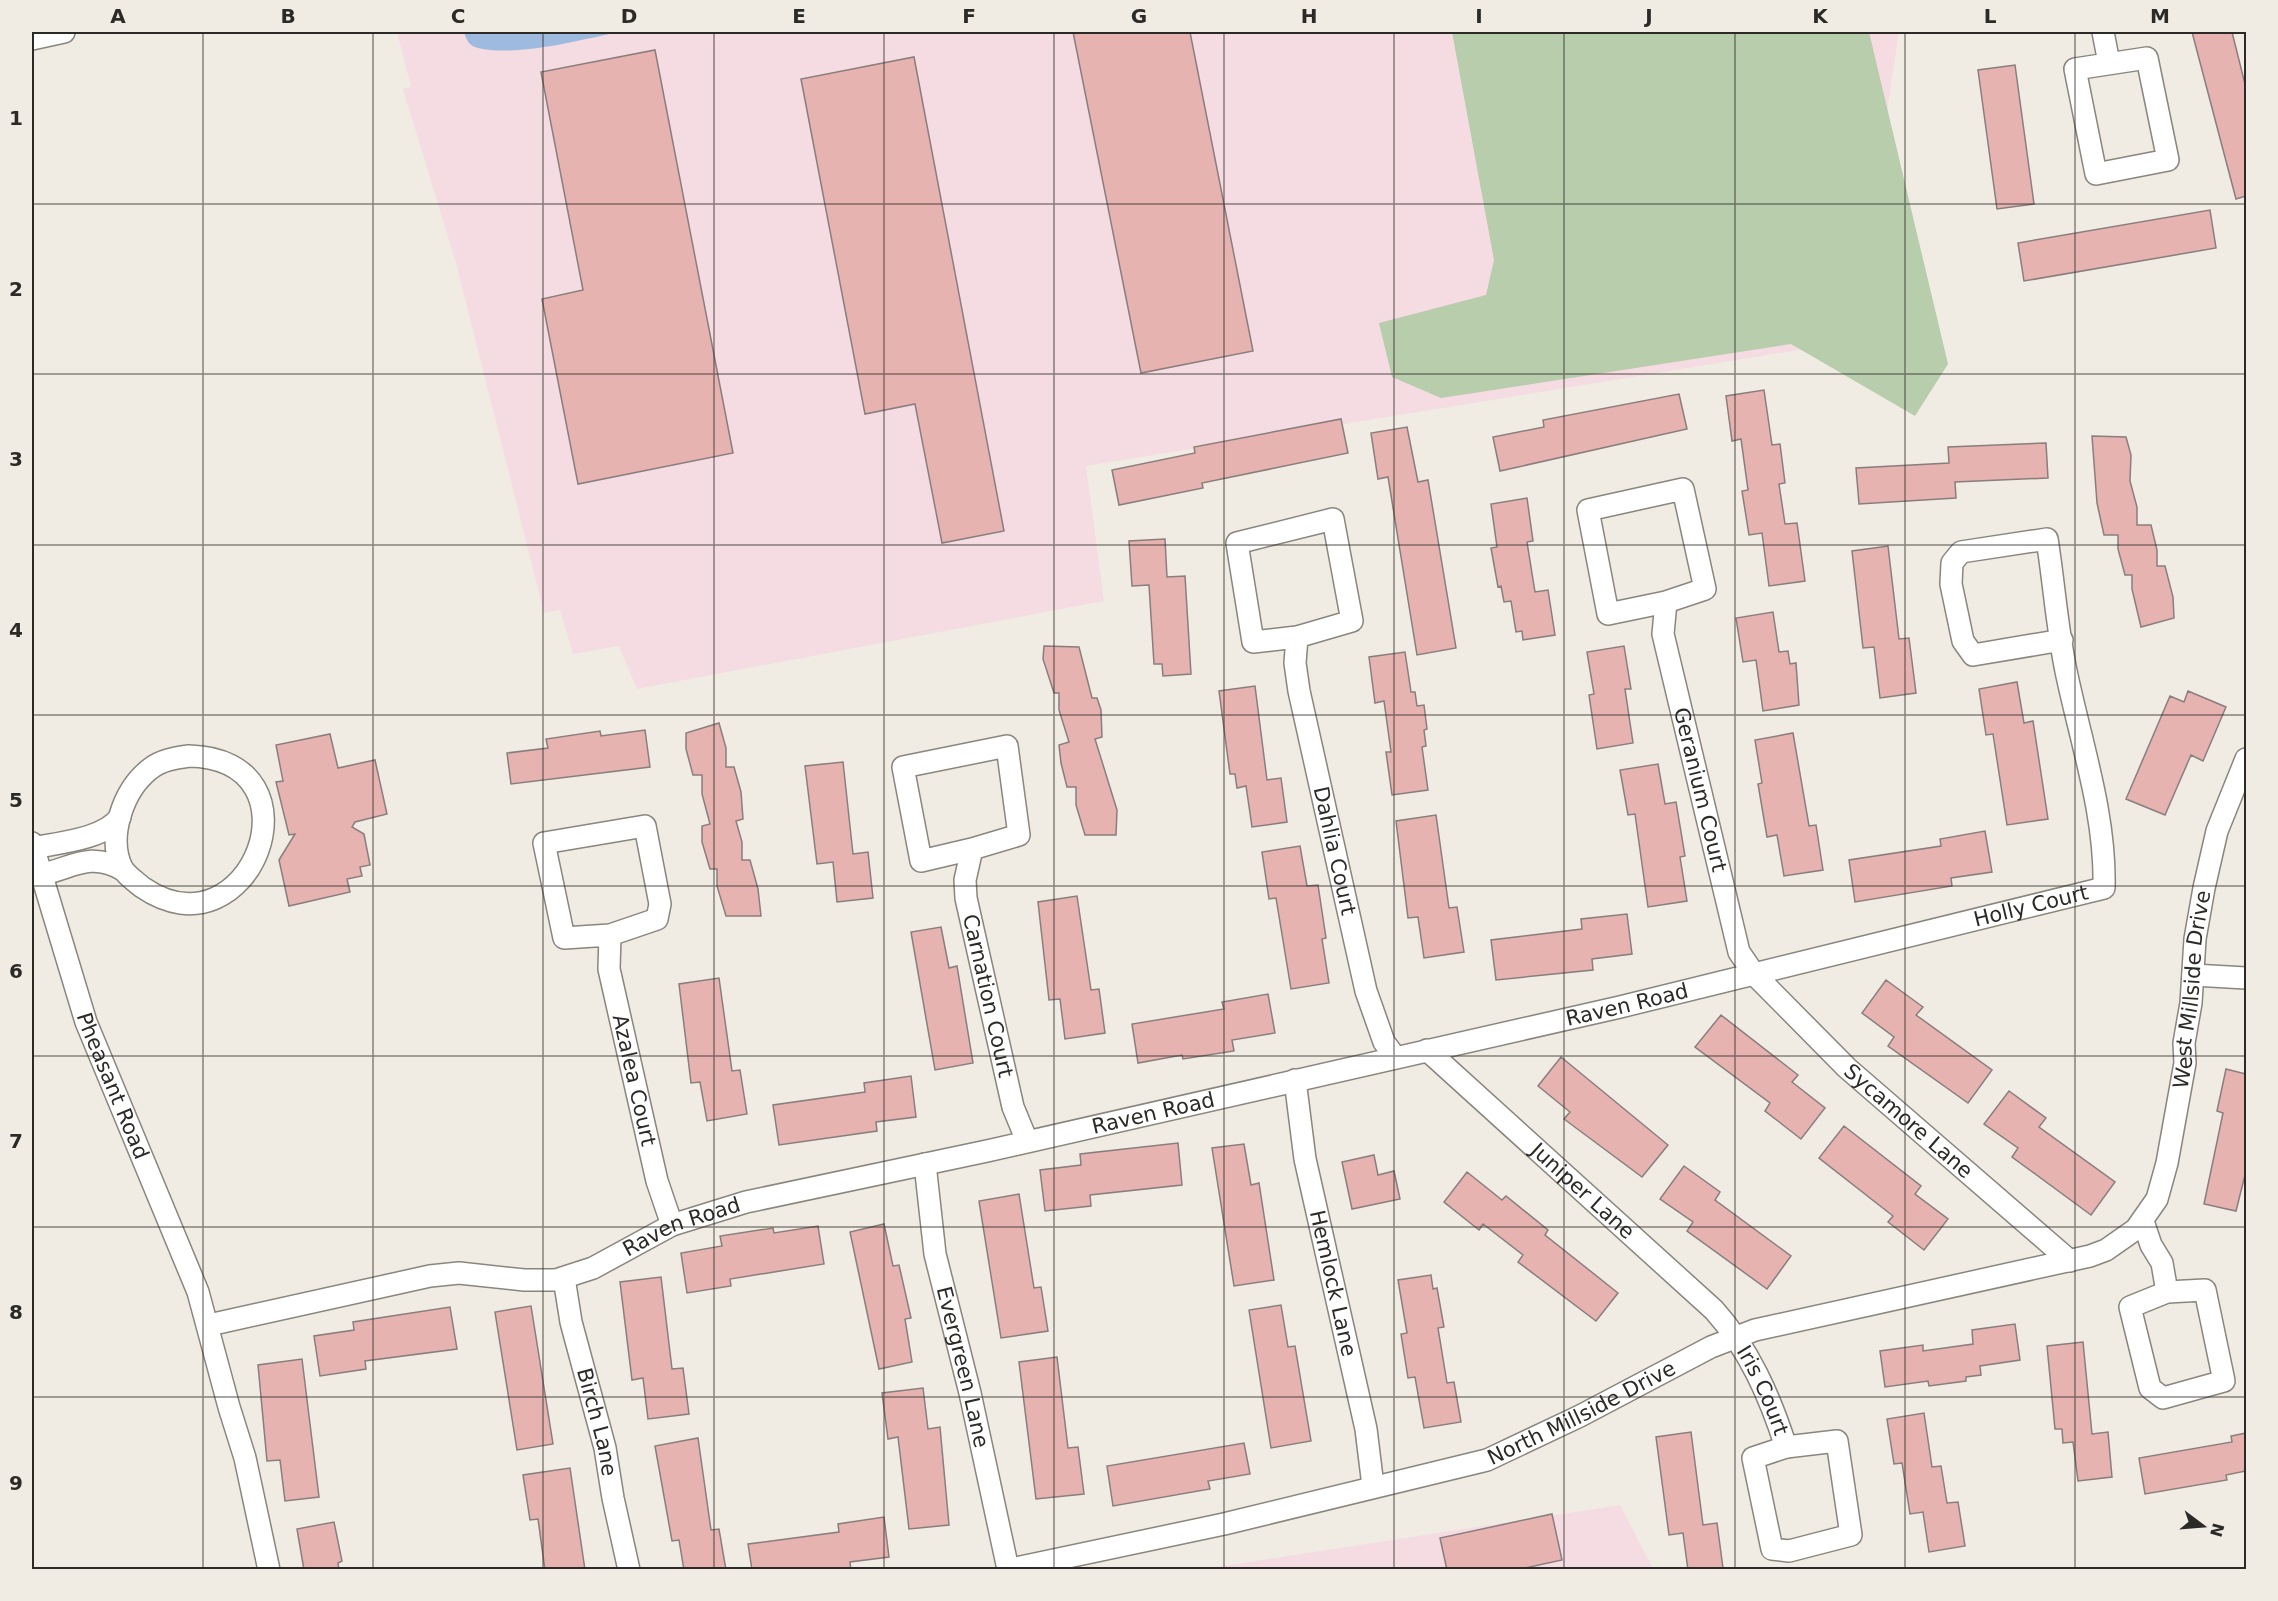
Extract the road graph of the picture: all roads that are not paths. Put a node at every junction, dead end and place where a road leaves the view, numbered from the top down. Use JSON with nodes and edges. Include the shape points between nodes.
{"nodes":[{"id":1,"x":64,"y":32,"type":"edge"},
{"id":2,"x":2103,"y":32,"type":"edge"},
{"id":3,"x":32,"y":39,"type":"edge"},
{"id":4,"x":2109,"y":63,"type":"junction"},
{"id":5,"x":1666,"y":602,"type":"junction"},
{"id":6,"x":1297,"y":637,"type":"junction"},
{"id":7,"x":2062,"y":640,"type":"junction"},
{"id":8,"x":2247,"y":759,"type":"edge"},
{"id":9,"x":120,"y":817,"type":"junction"},
{"id":10,"x":32,"y":846,"type":"edge"},
{"id":11,"x":972,"y":849,"type":"junction"},
{"id":12,"x":123,"y":870,"type":"junction"},
{"id":13,"x":36,"y":875,"type":"edge"},
{"id":14,"x":610,"y":936,"type":"junction"},
{"id":15,"x":1754,"y":974,"type":"junction"},
{"id":16,"x":2193,"y":975,"type":"junction"},
{"id":17,"x":2247,"y":978,"type":"edge"},
{"id":18,"x":1427,"y":1050,"type":"junction"},
{"id":19,"x":1395,"y":1057,"type":"junction"},
{"id":20,"x":1295,"y":1080,"type":"junction"},
{"id":21,"x":1027,"y":1141,"type":"junction"},
{"id":22,"x":925,"y":1164,"type":"junction"},
{"id":23,"x":2142,"y":1221,"type":"junction"},
{"id":24,"x":672,"y":1225,"type":"junction"},
{"id":25,"x":2070,"y":1261,"type":"junction"},
{"id":26,"x":564,"y":1278,"type":"junction"},
{"id":27,"x":2167,"y":1292,"type":"junction"},
{"id":28,"x":209,"y":1325,"type":"junction"},
{"id":29,"x":1736,"y":1336,"type":"junction"},
{"id":30,"x":1786,"y":1447,"type":"junction"},
{"id":31,"x":1373,"y":1486,"type":"junction"},
{"id":32,"x":269,"y":1569,"type":"edge"},
{"id":33,"x":629,"y":1569,"type":"edge"},
{"id":34,"x":1008,"y":1569,"type":"edge"}],
"edges":[{"from":1,"to":3,"type":"street"},
{"from":2,"to":4,"type":"street"},
{"from":4,"to":4,"type":"street","via":[[2147,58],[2168,160],[2096,174],[2075,69]]},
{"from":5,"to":5,"type":"street","via":[[1705,589],[1683,489],[1588,510],[1608,614]]},
{"from":5,"to":15,"type":"street","name":"Geranium Court","via":[[1665,648],[1710,825],[1733,937],[1738,952]]},
{"from":6,"to":6,"type":"street","via":[[1352,621],[1333,519],[1237,543],[1253,642]]},
{"from":6,"to":19,"type":"street","name":"Dahlia Court","via":[[1299,691],[1356,950],[1377,1027]]},
{"from":7,"to":7,"type":"street","name":"Holly Court","via":[[2048,539],[1961,552],[1952,563],[1951,584],[1963,641],[1973,655]]},
{"from":7,"to":15,"type":"street","name":"Holly Court","via":[[2096,799],[2105,859],[2104,888]]},
{"from":8,"to":16,"type":"street","name":"West Millside Drive","via":[[2212,850],[2197,921]]},
{"from":9,"to":10,"type":"street","via":[[98,834]]},
{"from":9,"to":12,"type":"street","via":[[116,838]]},
{"from":9,"to":12,"type":"street","via":[[135,786],[151,768],[189,756],[217,759],[241,773],[257,795],[264,818],[263,838],[256,857],[240,881],[213,899],[189,902],[164,897]]},
{"from":10,"to":13,"type":"street","name":"Pheasant Road"},
{"from":11,"to":11,"type":"street","via":[[1019,836],[1007,746],[903,767],[921,861]]},
{"from":11,"to":21,"type":"street","name":"Carnation Court","via":[[965,880],[966,898],[1013,1107]]},
{"from":12,"to":13,"type":"street","via":[[105,862],[84,861]]},
{"from":13,"to":28,"type":"street","name":"Pheasant Road","via":[[86,1022],[173,1227]]},
{"from":14,"to":14,"type":"street","via":[[657,919],[660,904],[645,826],[544,843],[564,938]]},
{"from":14,"to":24,"type":"street","name":"Azalea Court","via":[[611,988],[657,1181]]},
{"from":15,"to":18,"type":"street","name":"Raven Road"},
{"from":15,"to":25,"type":"street","name":"Sycamore Lane","via":[[1847,1068]]},
{"from":16,"to":17,"type":"street"},
{"from":16,"to":23,"type":"street","name":"West Millside Drive","via":[[2185,1063],[2169,1153],[2157,1199]]},
{"from":18,"to":19,"type":"street","name":"Raven Road"},
{"from":18,"to":29,"type":"street","name":"Juniper Lane","via":[[1690,1287]]},
{"from":19,"to":20,"type":"street","name":"Raven Road"},
{"from":20,"to":21,"type":"street","name":"Raven Road"},
{"from":20,"to":31,"type":"street","name":"Hemlock Lane","via":[[1307,1167],[1366,1429]]},
{"from":21,"to":22,"type":"street","name":"Raven Road"},
{"from":22,"to":24,"type":"street","name":"Raven Road","via":[[746,1202]]},
{"from":22,"to":34,"type":"street","name":"Evergreen Lane","via":[[935,1254]]},
{"from":23,"to":25,"type":"street","name":"North Millside Drive","via":[[2106,1250]]},
{"from":23,"to":27,"type":"street","via":[[2162,1263]]},
{"from":24,"to":26,"type":"street","name":"Raven Road","via":[[609,1261]]},
{"from":25,"to":29,"type":"street","name":"North Millside Drive","via":[[1846,1308]]},
{"from":26,"to":28,"type":"street","via":[[539,1281],[476,1273],[430,1276]]},
{"from":26,"to":33,"type":"street","name":"Birch Lane"},
{"from":27,"to":27,"type":"street","via":[[2205,1290],[2224,1381],[2163,1398],[2150,1388],[2130,1307]]},
{"from":28,"to":32,"type":"street","name":"Pheasant Road","via":[[249,1473]]},
{"from":29,"to":30,"type":"street","name":"Iris Court","via":[[1766,1392]]},
{"from":29,"to":31,"type":"street","name":"North Millside Drive","via":[[1506,1453]]},
{"from":30,"to":30,"type":"street","via":[[1837,1441],[1851,1535],[1789,1551],[1772,1549],[1753,1458]]},
{"from":31,"to":34,"type":"street","name":"North Millside Drive","via":[[1212,1527]]}]}
